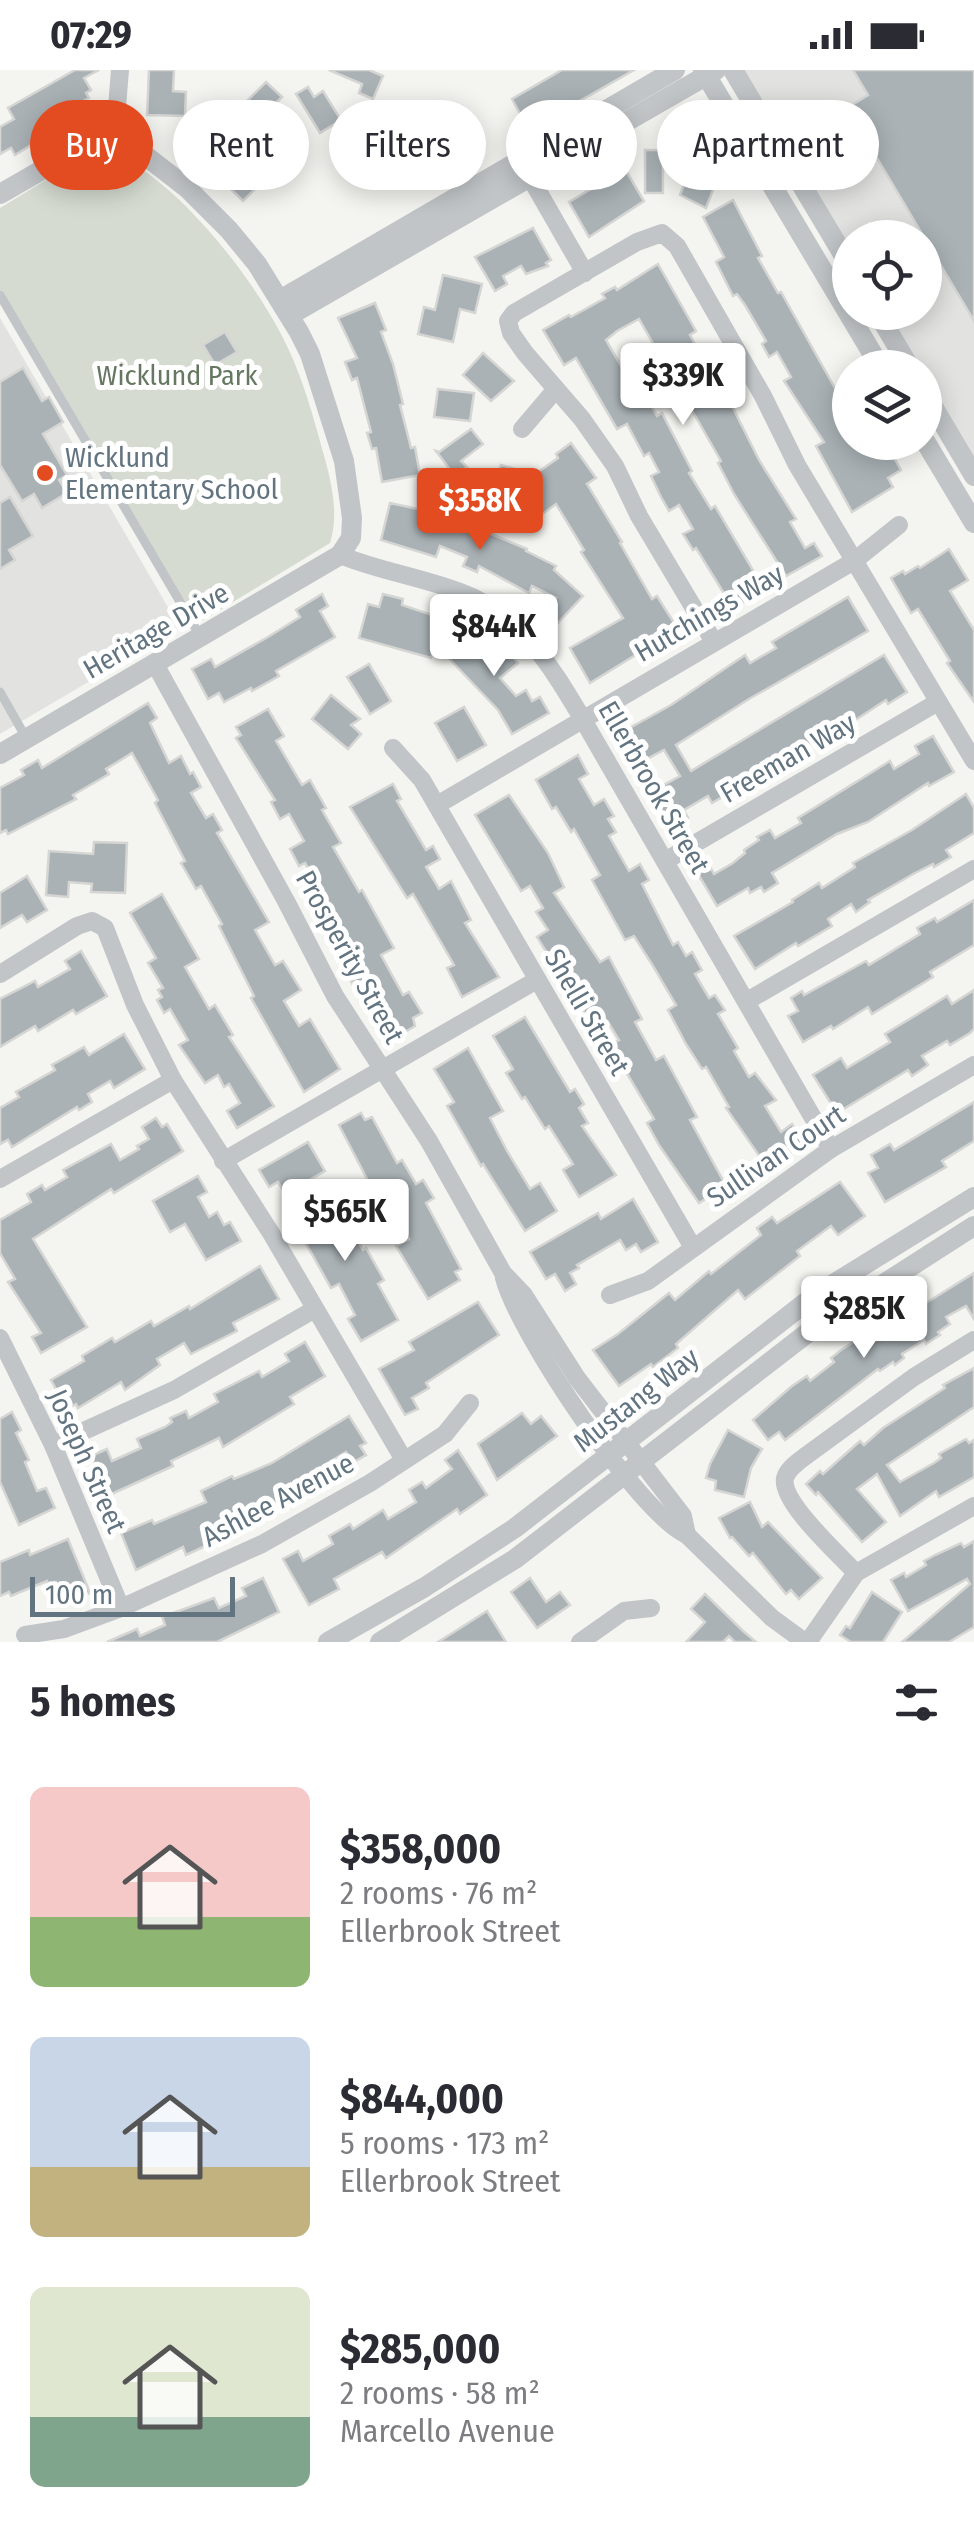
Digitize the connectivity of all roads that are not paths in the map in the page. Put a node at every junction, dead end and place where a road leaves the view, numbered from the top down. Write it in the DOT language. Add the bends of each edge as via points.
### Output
graph roads {
  1 [pos="120,70"];
  2 [pos="675,70"];
  3 [pos="734,70"];
  4 [pos="708,72"];
  5 [pos="118,100"];
  6 [pos="630,100"];
  7 [pos="637,110"];
  8 [pos="153,163"];
  9 [pos="30,177"];
  10 [pos="506,180"];
  11 [pos="537,190"];
  12 [pos="0,194"];
  13 [pos="832,236"];
  14 [pos="585,273"];
  15 [pos="0,295"];
  16 [pos="285,308"];
  17 [pos="870,350"];
  18 [pos="556,389"];
  19 [pos="942,422"];
  20 [pos="522,430"];
  21 [pos="936,460"];
  22 [pos="974,476"];
  23 [pos="974,523"];
  24 [pos="899,525"];
  25 [pos="340,555"];
  26 [pos="854,561"];
  27 [pos="200,636"];
  28 [pos="714,642"];
  29 [pos="155,664"];
  30 [pos="0,692"];
  31 [pos="938,702"];
  32 [pos="582,718"];
  33 [pos="26,739"];
  34 [pos="393,748"];
  35 [pos="0,754"];
  36 [pos="974,762"];
  37 [pos="437,805"];
  38 [pos="665,861"];
  39 [pos="974,868"];
  40 [pos="0,974"];
  41 [pos="537,980"];
  42 [pos="747,1002"];
  43 [pos="974,1066"];
  44 [pos="382,1070"];
  45 [pos="173,1080"];
  46 [pos="831,1149"];
  47 [pos="223,1161"];
  48 [pos="0,1180"];
  49 [pos="974,1197"];
  50 [pos="974,1226"];
  51 [pos="692,1246"];
  52 [pos="503,1273"];
  53 [pos="610,1295"];
  54 [pos="315,1309"];
  55 [pos="0,1338"];
  56 [pos="974,1340"];
  57 [pos="470,1403"];
  58 [pos="628,1441"];
  59 [pos="53,1445"];
  60 [pos="611,1456"];
  61 [pos="404,1460"];
  62 [pos="644,1461"];
  63 [pos="625,1476"];
  64 [pos="974,1506"];
  65 [pos="686,1535"];
  66 [pos="856,1573"];
  67 [pos="121,1608"];
  68 [pos="651,1608"];
  69 [pos="25,1635"];
  70 [pos="328,1642"];
  71 [pos="380,1642"];
  72 [pos="580,1642"];
  73 [pos="806,1642"];
  1 -- 5 [label="street"];
  2 -- 6 [label="street"];
  3 -- 13 [label="street"];
  4 -- 7 [label="street"];
  4 -- 17 [label="street"];
  8 -- 16 [label="street" via="201,202 257,264"];
  9 -- 12 [label="street"];
  10 -- 16 [label="street"];
  11 -- 14 [label="street"];
  14 -- 18 [label="street" via="508,321 518,344"];
  14 -- 26 [label="street" via="649,236 662,233 677,246"];
  15 -- 27 [label="lane"];
  16 -- 25 [label="street" via="310,354 344,461 352,518"];
  18 -- 20 [label="street"];
  18 -- 28 [label="street" via="615,466"];
  19 -- 22 [label="street"];
  21 -- 23 [label="street"];
  24 -- 26 [label="street, Hutchings Way"];
  25 -- 27 [label="street, Heritage Drive"];
  25 -- 32 [label="street, Ellerbrook Street" via="462,592 494,610 526,634"];
  26 -- 28 [label="street, Hutchings Way"];
  26 -- 31 [label="street"];
  27 -- 29 [label="street, Heritage Drive"];
  28 -- 32 [label="street, Hutchings Way"];
  29 -- 33 [label="street, Heritage Drive"];
  29 -- 44 [label="street, Prosperity Street" via="334,996"];
  30 -- 33 [label="lane"];
  31 -- 36 [label="street"];
  31 -- 38 [label="street, Freeman Way"];
  32 -- 37 [label="street, Hutchings Way"];
  32 -- 38 [label="street, Ellerbrook Street"];
  33 -- 35 [label="street, Heritage Drive"];
  34 -- 37 [label="street, Shelli Street"];
  37 -- 41 [label="street, Shelli Street"];
  38 -- 42 [label="street, Ellerbrook Street"];
  39 -- 42 [label="street"];
  40 -- 45 [label="street" via="77,926 92,921 105,928"];
  41 -- 44 [label="street"];
  41 -- 51 [label="street, Shelli Street"];
  42 -- 46 [label="street, Ellerbrook Street"];
  43 -- 46 [label="street, Sullivan Court"];
  44 -- 47 [label="street"];
  44 -- 52 [label="street, Prosperity Street"];
  45 -- 47 [label="street"];
  45 -- 48 [label="street"];
  46 -- 51 [label="street, Sullivan Court"];
  47 -- 54 [label="street"];
  49 -- 58 [label="street, Mustang Way" via="814,1296"];
  50 -- 62 [label="street, Mustang Way" via="810,1331"];
  51 -- 53 [label="street, Sullivan Court" via="648,1280"];
  52 -- 58 [label="street, Prosperity Street"];
  52 -- 60 [label="street, Prosperity Street" via="534,1346"];
  54 -- 59 [label="street" via="174,1390"];
  54 -- 61 [label="street"];
  55 -- 59 [label="street, Joseph Street"];
  56 -- 66 [label="street" via="792,1466 785,1478 789,1498"];
  57 -- 61 [label="street, Ashlee Avenue" via="444,1434"];
  58 -- 60 [label="street, Mustang Way"];
  58 -- 62 [label="street, Prosperity Street"];
  59 -- 67 [label="street, Joseph Street"];
  60 -- 63 [label="street, Prosperity Street"];
  60 -- 70 [label="street, Mustang Way" via="515,1528"];
  61 -- 67 [label="street, Ashlee Avenue" via="262,1544"];
  62 -- 63 [label="street, Mustang Way"];
  62 -- 65 [label="street, Prosperity Street" via="683,1516"];
  63 -- 65 [label="street, Prosperity Street" via="670,1528"];
  63 -- 71 [label="street, Mustang Way" via="514,1559"];
  64 -- 66 [label="street"];
  65 -- 73 [label="street, Prosperity Street"];
  66 -- 73 [label="street"];
  67 -- 69 [label="street, Ashlee Avenue"];
  68 -- 72 [label="street" via="624,1611"];
}
